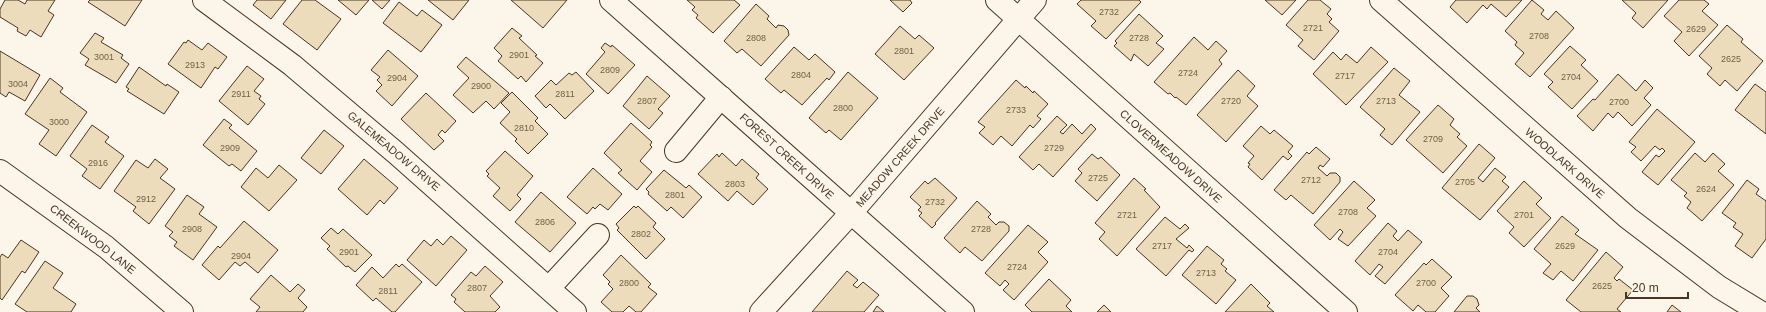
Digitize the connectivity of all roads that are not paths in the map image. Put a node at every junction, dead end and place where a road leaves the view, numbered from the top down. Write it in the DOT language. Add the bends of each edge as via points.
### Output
graph roads {
  1 [pos="204,0"];
  2 [pos="611,0"];
  3 [pos="997,0"];
  4 [pos="1035,0"];
  5 [pos="1380,0"];
  6 [pos="1018,19"];
  7 [pos="721,97"];
  8 [pos="676,151"];
  9 [pos="0,171"];
  10 [pos="851,213"];
  11 [pos="598,235"];
  12 [pos="549,288"];
  13 [pos="182,312"];
  14 [pos="575,312"];
  15 [pos="761,312"];
  16 [pos="963,312"];
  17 [pos="1346,312"];
  18 [pos="1760,312"];
  1 -- 12 [label="street, GALEMEADOW DRIVE" via="292,65"];
  2 -- 7 [label="street, FOREST CREEK DRIVE"];
  3 -- 6 [label="street, CLOVERMEADOW DRIVE"];
  4 -- 6 [label="street, MEADOW CREEK DRIVE"];
  5 -- 18 [label="street, WOODLARK DRIVE" via="1628,218 1719,287"];
  6 -- 10 [label="street, MEADOW CREEK DRIVE"];
  6 -- 17 [label="street, CLOVERMEADOW DRIVE"];
  7 -- 8 [label="street"];
  7 -- 10 [label="street, FOREST CREEK DRIVE"];
  9 -- 13 [label="street, CREEKWOOD LANE" via="106,247"];
  10 -- 15 [label="street, MEADOW CREEK DRIVE"];
  10 -- 16 [label="street, FOREST CREEK DRIVE"];
  11 -- 12 [label="street"];
  12 -- 14 [label="street, GALEMEADOW DRIVE"];
}
